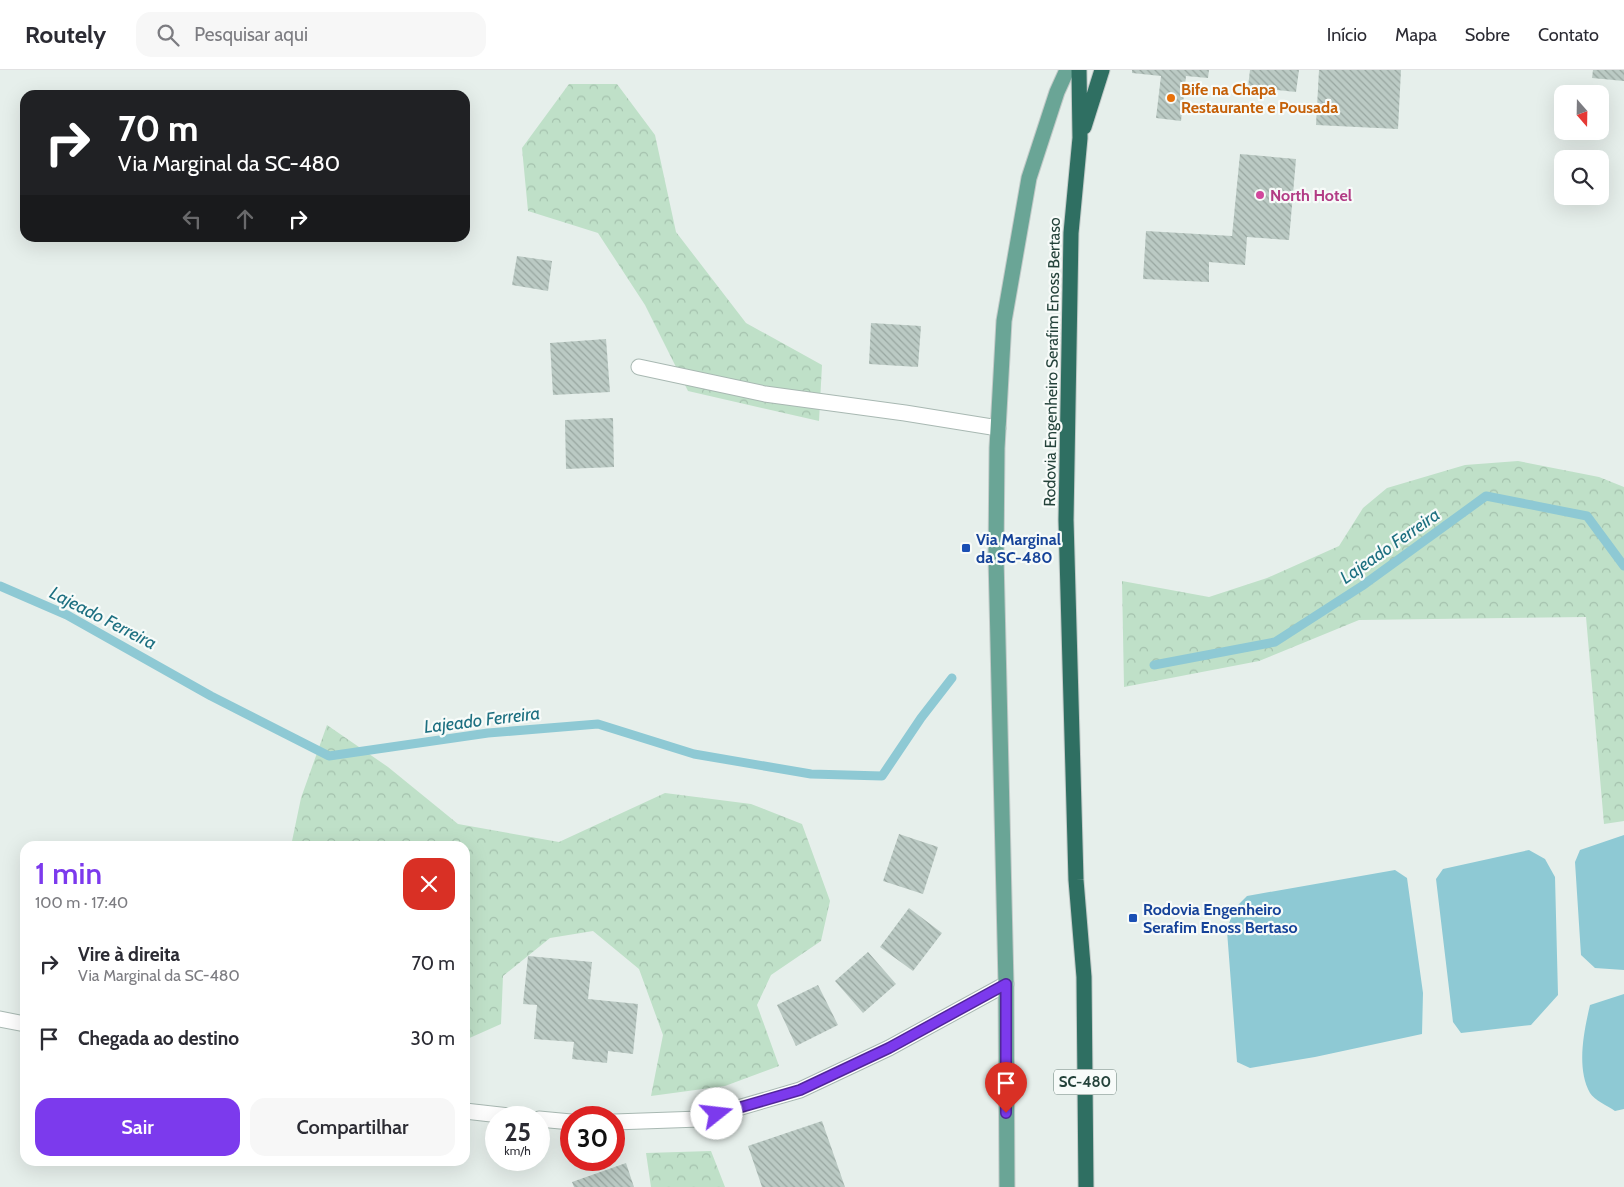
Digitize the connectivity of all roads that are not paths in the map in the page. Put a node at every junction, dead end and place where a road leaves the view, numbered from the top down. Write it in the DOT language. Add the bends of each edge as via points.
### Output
graph roads {
  1 [pos="1067,70"];
  2 [pos="1079,70"];
  3 [pos="1102,70"];
  4 [pos="1080,138"];
  5 [pos="639,367"];
  6 [pos="998,428"];
  7 [pos="1006,984"];
  8 [pos="0,1018"];
  9 [pos="20,1023"];
  10 [pos="470,1112"];
  11 [pos="485,1113"];
  12 [pos="625,1122"];
  13 [pos="1007,1187"];
  14 [pos="1086,1187"];
  1 -- 6 [label="main road" via="1030,178 1004,321"];
  2 -- 4 [label="highway, Rodovia Engenheiro Serafim Enoss Bertaso / SC-480"];
  3 -- 4 [label="highway, Rodovia Engenheiro Serafim Enoss Bertaso / SC-480"];
  4 -- 14 [label="highway, Rodovia Engenheiro Serafim Enoss Bertaso / SC-480" via="1071,233 1066,520 1076,880 1084,977"];
  5 -- 6 [label="street" via="766,394"];
  6 -- 7 [label="main road" via="997,567"];
  7 -- 12 [label="street" via="889,1048 800,1090 700,1119"];
  7 -- 13 [label="main road"];
  8 -- 9 [label="street"];
  10 -- 11 [label="street"];
}
